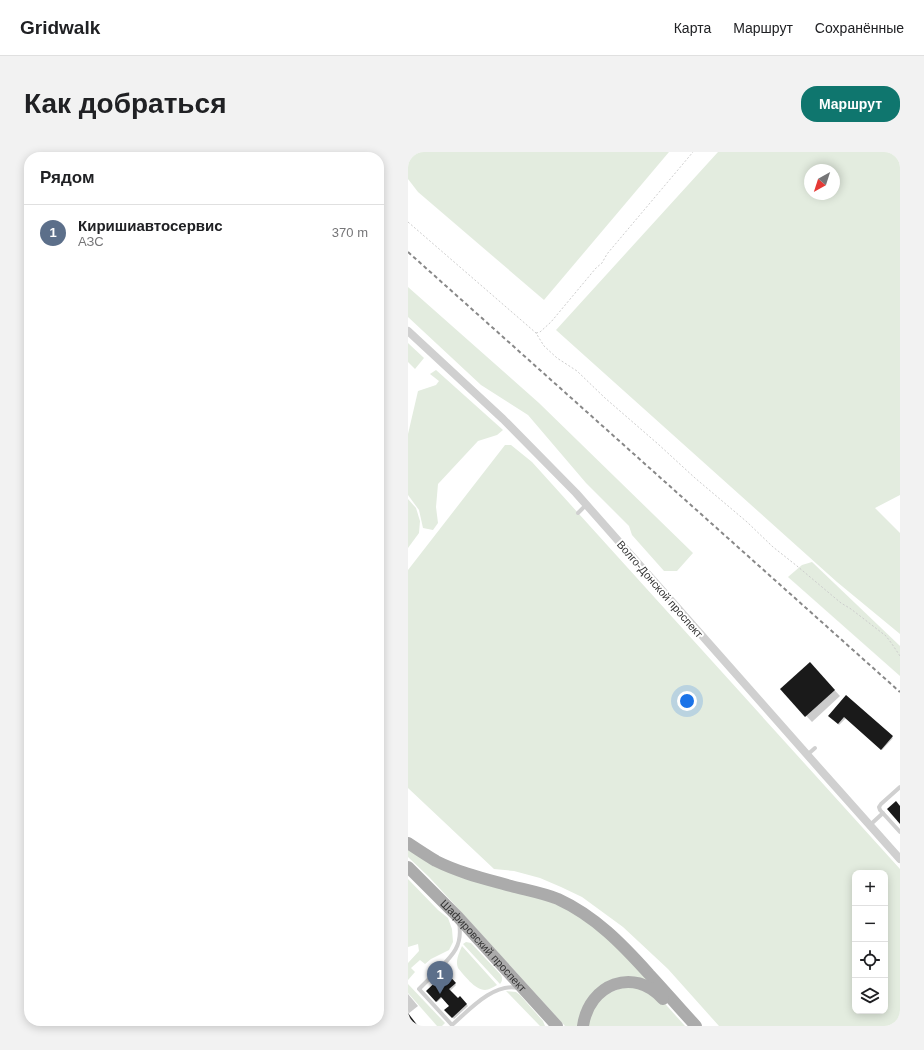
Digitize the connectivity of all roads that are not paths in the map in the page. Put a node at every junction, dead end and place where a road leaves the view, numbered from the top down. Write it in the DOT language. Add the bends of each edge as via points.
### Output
graph roads {
  1 [pos="408,331"];
  2 [pos="586,505"];
  3 [pos="578,513"];
  4 [pos="815,748"];
  5 [pos="807,755"];
  6 [pos="900,787"];
  7 [pos="883,813"];
  8 [pos="870,825"];
  9 [pos="900,832"];
  10 [pos="408,842"];
  11 [pos="900,859"];
  12 [pos="408,867"];
  13 [pos="458,917"];
  14 [pos="525,990"];
  15 [pos="686,1014"];
  16 [pos="556,1026"];
  17 [pos="583,1026"];
  18 [pos="696,1026"];
  1 -- 2 [label="street, Волго-Донской проспект" via="519,434"];
  2 -- 3 [label="lane"];
  2 -- 5 [label="street, Волго-Донской проспект"];
  4 -- 5 [label="lane"];
  5 -- 8 [label="street, Волго-Донской проспект"];
  6 -- 7 [label="lane" via="879,807"];
  7 -- 8 [label="lane"];
  7 -- 9 [label="lane"];
  8 -- 11 [label="street, Волго-Донской проспект"];
  10 -- 15 [label="main road" via="453,869 556,898 588,916 627,950"];
  12 -- 13 [label="main road, Шафировский проспект"];
  13 -- 14 [label="main road, Шафировский проспект"];
  13 -- 14 [label="lane" via="459,942 453,955 419,989 452,1025 489,993 513,987"];
  14 -- 16 [label="main road, Шафировский проспект"];
  15 -- 17 [label="main road" via="671,1007 648,987 624,982 609,987 593,1000"];
  15 -- 18 [label="main road"];
}
